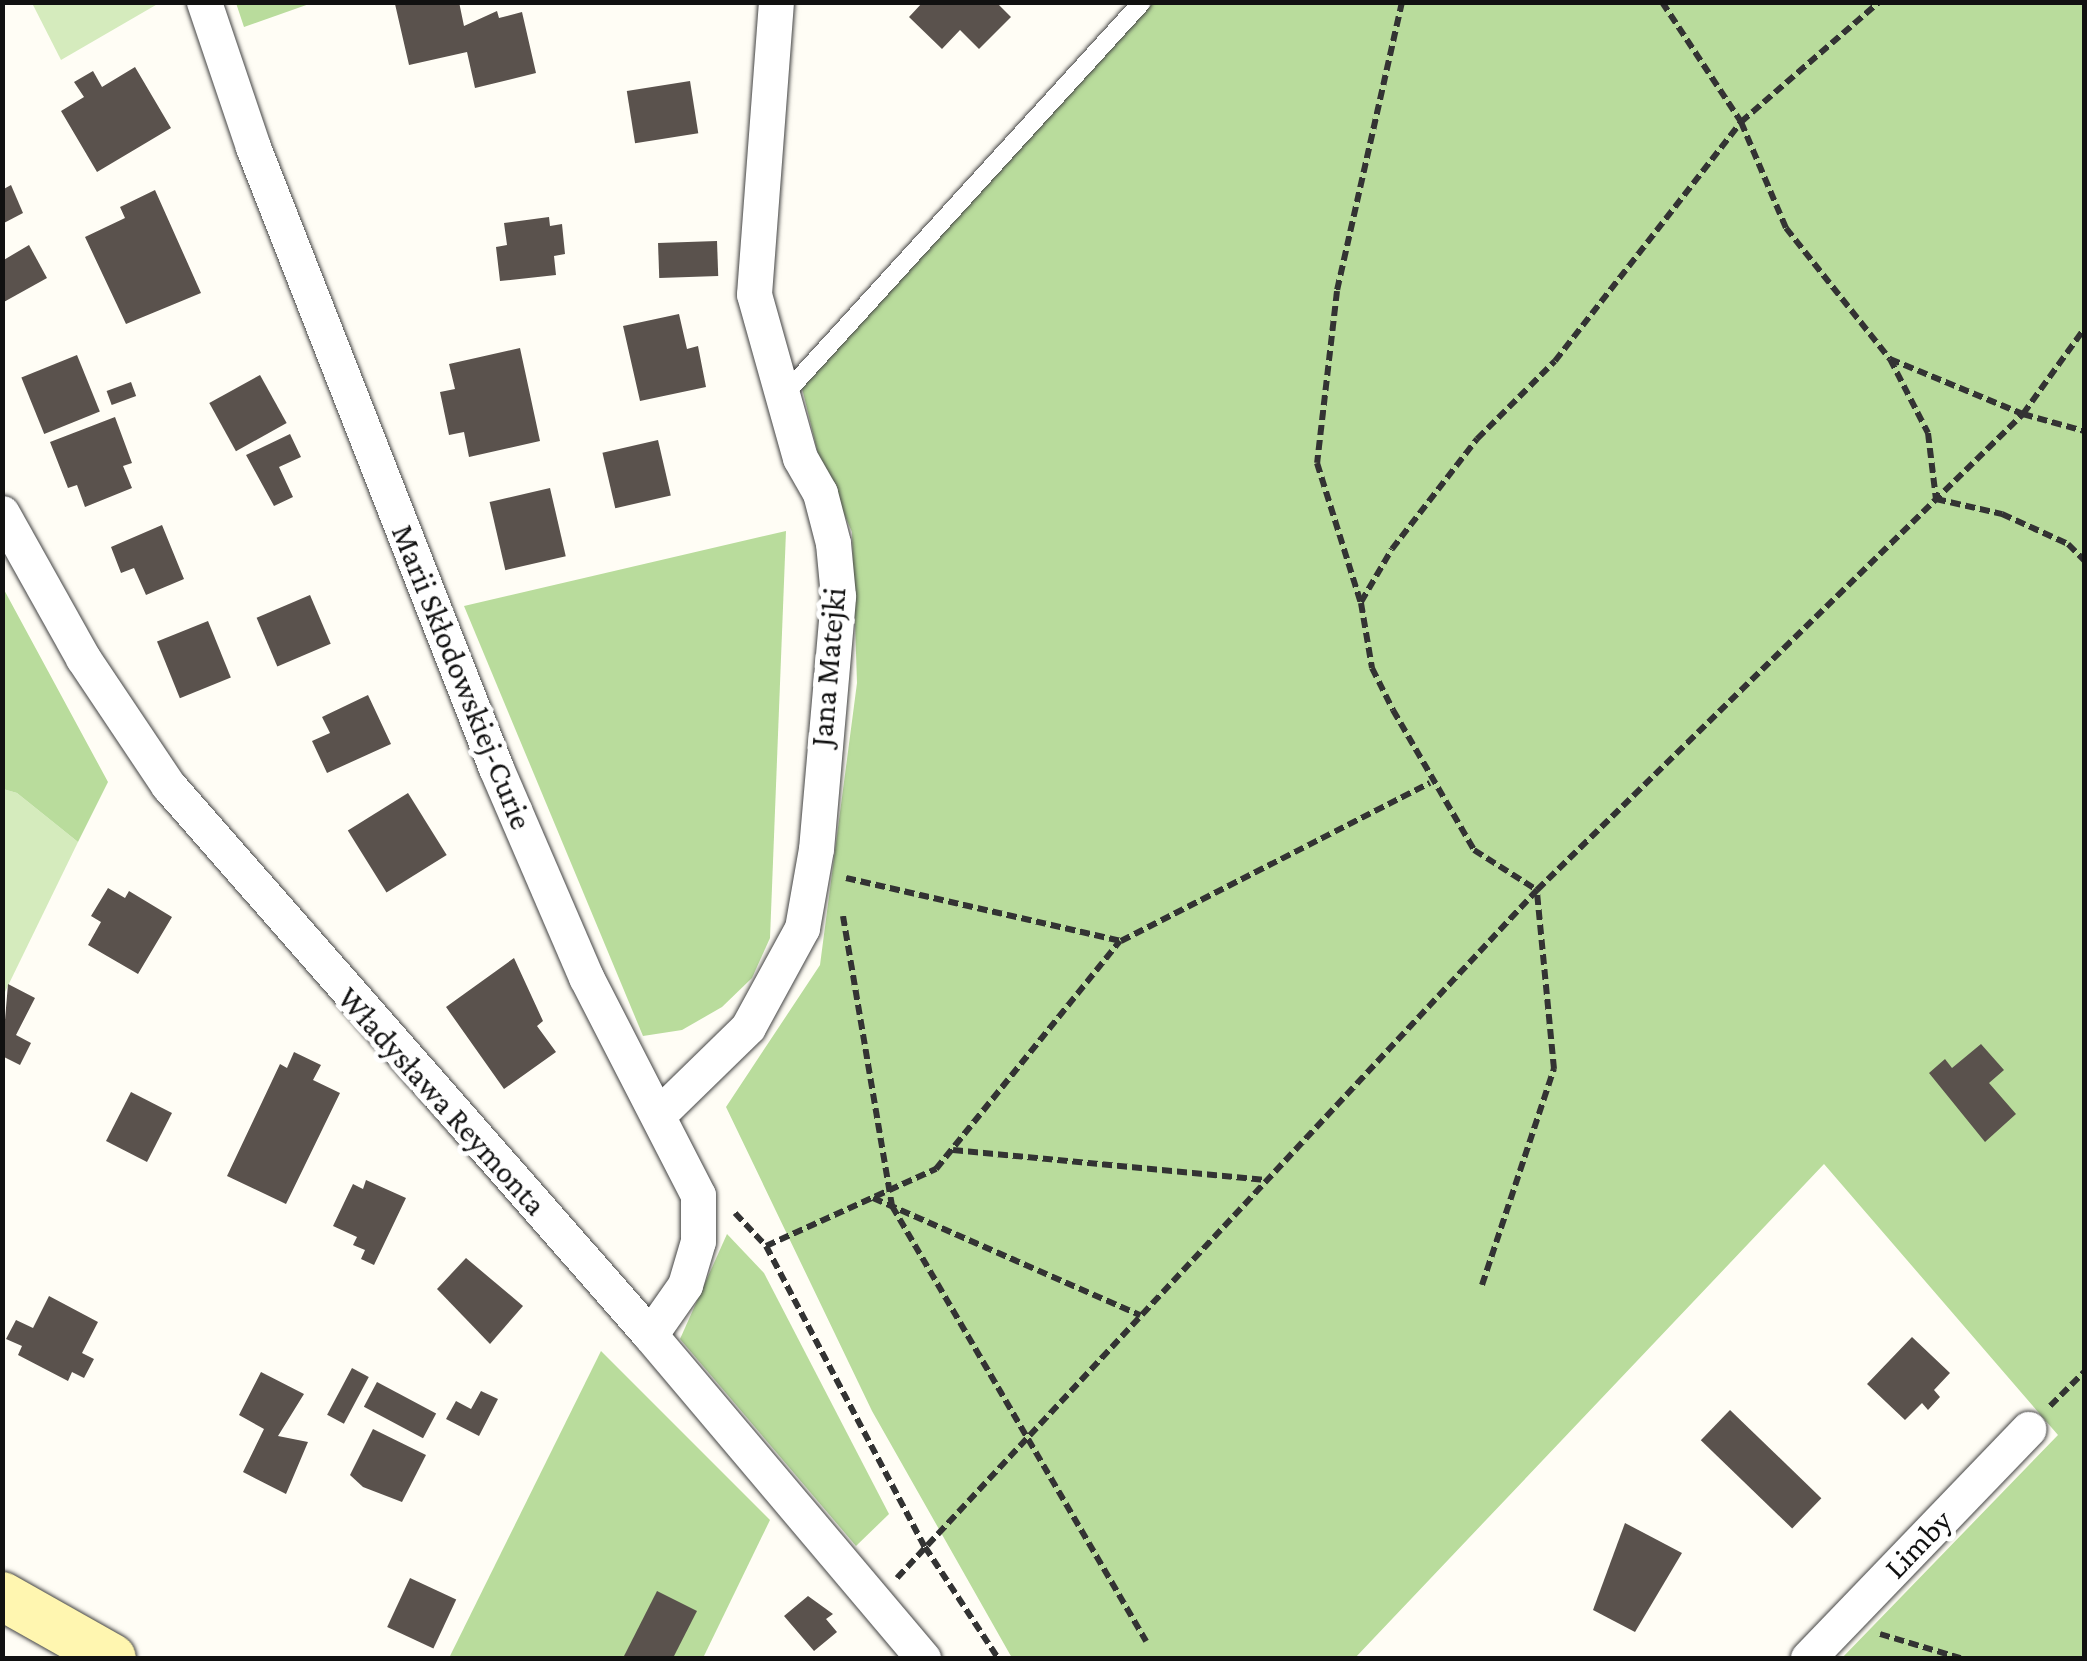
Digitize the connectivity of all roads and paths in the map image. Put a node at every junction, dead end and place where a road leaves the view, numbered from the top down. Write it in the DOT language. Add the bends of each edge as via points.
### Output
graph roads {
  1 [pos="204,2"];
  2 [pos="776,2"];
  3 [pos="1142,2"];
  4 [pos="1402,2"];
  5 [pos="1662,2"];
  6 [pos="1879,2"];
  7 [pos="1740,122"];
  8 [pos="2084,330"];
  9 [pos="1890,359"];
  10 [pos="782,397"];
  11 [pos="2022,414"];
  12 [pos="2084,431"];
  13 [pos="1936,499"];
  14 [pos="2,514"];
  15 [pos="2084,560"];
  16 [pos="1361,604"];
  17 [pos="1430,784"];
  18 [pos="1537,890"];
  19 [pos="1121,940"];
  20 [pos="659,1114"];
  21 [pos="951,1150"];
  22 [pos="1266,1180"];
  23 [pos="889,1190"];
  24 [pos="698,1195"];
  25 [pos="872,1198"];
  26 [pos="892,1206"];
  27 [pos="766,1246"];
  28 [pos="1482,1285"];
  29 [pos="1140,1316"];
  30 [pos="650,1335"];
  31 [pos="2084,1372"];
  32 [pos="2028,1429"];
  33 [pos="1024,1440"];
  34 [pos="925,1547"];
  35 [pos="2,1596"];
  36 [pos="875,1602"];
  37 [pos="1843,1622"];
  38 [pos="1146,1641"];
  39 [pos="112,1658"];
  40 [pos="923,1658"];
  41 [pos="998,1658"];
  42 [pos="1808,1658"];
  43 [pos="1960,1658"];
  1 -- 20 [label="street, Marii Skłodowskiej-Curie" via="252,148 496,768 586,977"];
  2 -- 10 [label="street, Jana Matejki" via="754,294"];
  3 -- 10 [label="lane"];
  4 -- 16 [label="path" via="1337,291 1317,464"];
  5 -- 7 [label="path"];
  6 -- 7 [label="path"];
  7 -- 9 [label="path" via="1786,228"];
  7 -- 16 [label="path" via="1555,360 1477,439 1392,548"];
  8 -- 11 [label="path"];
  9 -- 11 [label="path"];
  9 -- 13 [label="path" via="1928,433"];
  10 -- 20 [label="street, Jana Matejki" via="800,458 820,493 838,596 816,849 802,928 748,1027"];
  11 -- 12 [label="path"];
  11 -- 13 [label="path"];
  13 -- 15 [label="path" via="2002,514 2068,544"];
  13 -- 18 [label="path"];
  14 -- 30 [label="street, Władysława Reymonta" via="91,672 168,785"];
  16 -- 17 [label="path" via="1372,668"];
  17 -- 18 [label="path" via="1474,850"];
  17 -- 19 [label="path"];
  18 -- 22 [label="path"];
  18 -- 28 [label="path" via="1554,1069"];
  19 -- 21 [label="path"];
  19 -- 23 [label="path" via="837,876"];
  20 -- 24 [label="street, Marii Skłodowskiej-Curie"];
  21 -- 22 [label="path"];
  21 -- 23 [label="path" via="936,1168"];
  22 -- 29 [label="path"];
  23 -- 25 [label="path"];
  23 -- 26 [label="path"];
  24 -- 27 [label="path" via="732,1210"];
  24 -- 30 [label="street, Marii Skłodowskiej-Curie" via="698,1242 685,1284"];
  25 -- 26 [label="path"];
  25 -- 27 [label="path"];
  26 -- 29 [label="path"];
  26 -- 33 [label="path"];
  27 -- 34 [label="path"];
  29 -- 33 [label="path"];
  30 -- 36 [label="street, Władysława Reymonta"];
  31 -- 32 [label="path"];
  32 -- 37 [label="street, Limby"];
  33 -- 34 [label="path"];
  33 -- 38 [label="path"];
  34 -- 36 [label="path"];
  34 -- 41 [label="path"];
  35 -- 39 [label="main road"];
  36 -- 40 [label="street, Władysława Reymonta"];
  37 -- 42 [label="street, Limby"];
  37 -- 43 [label="path"];
}
